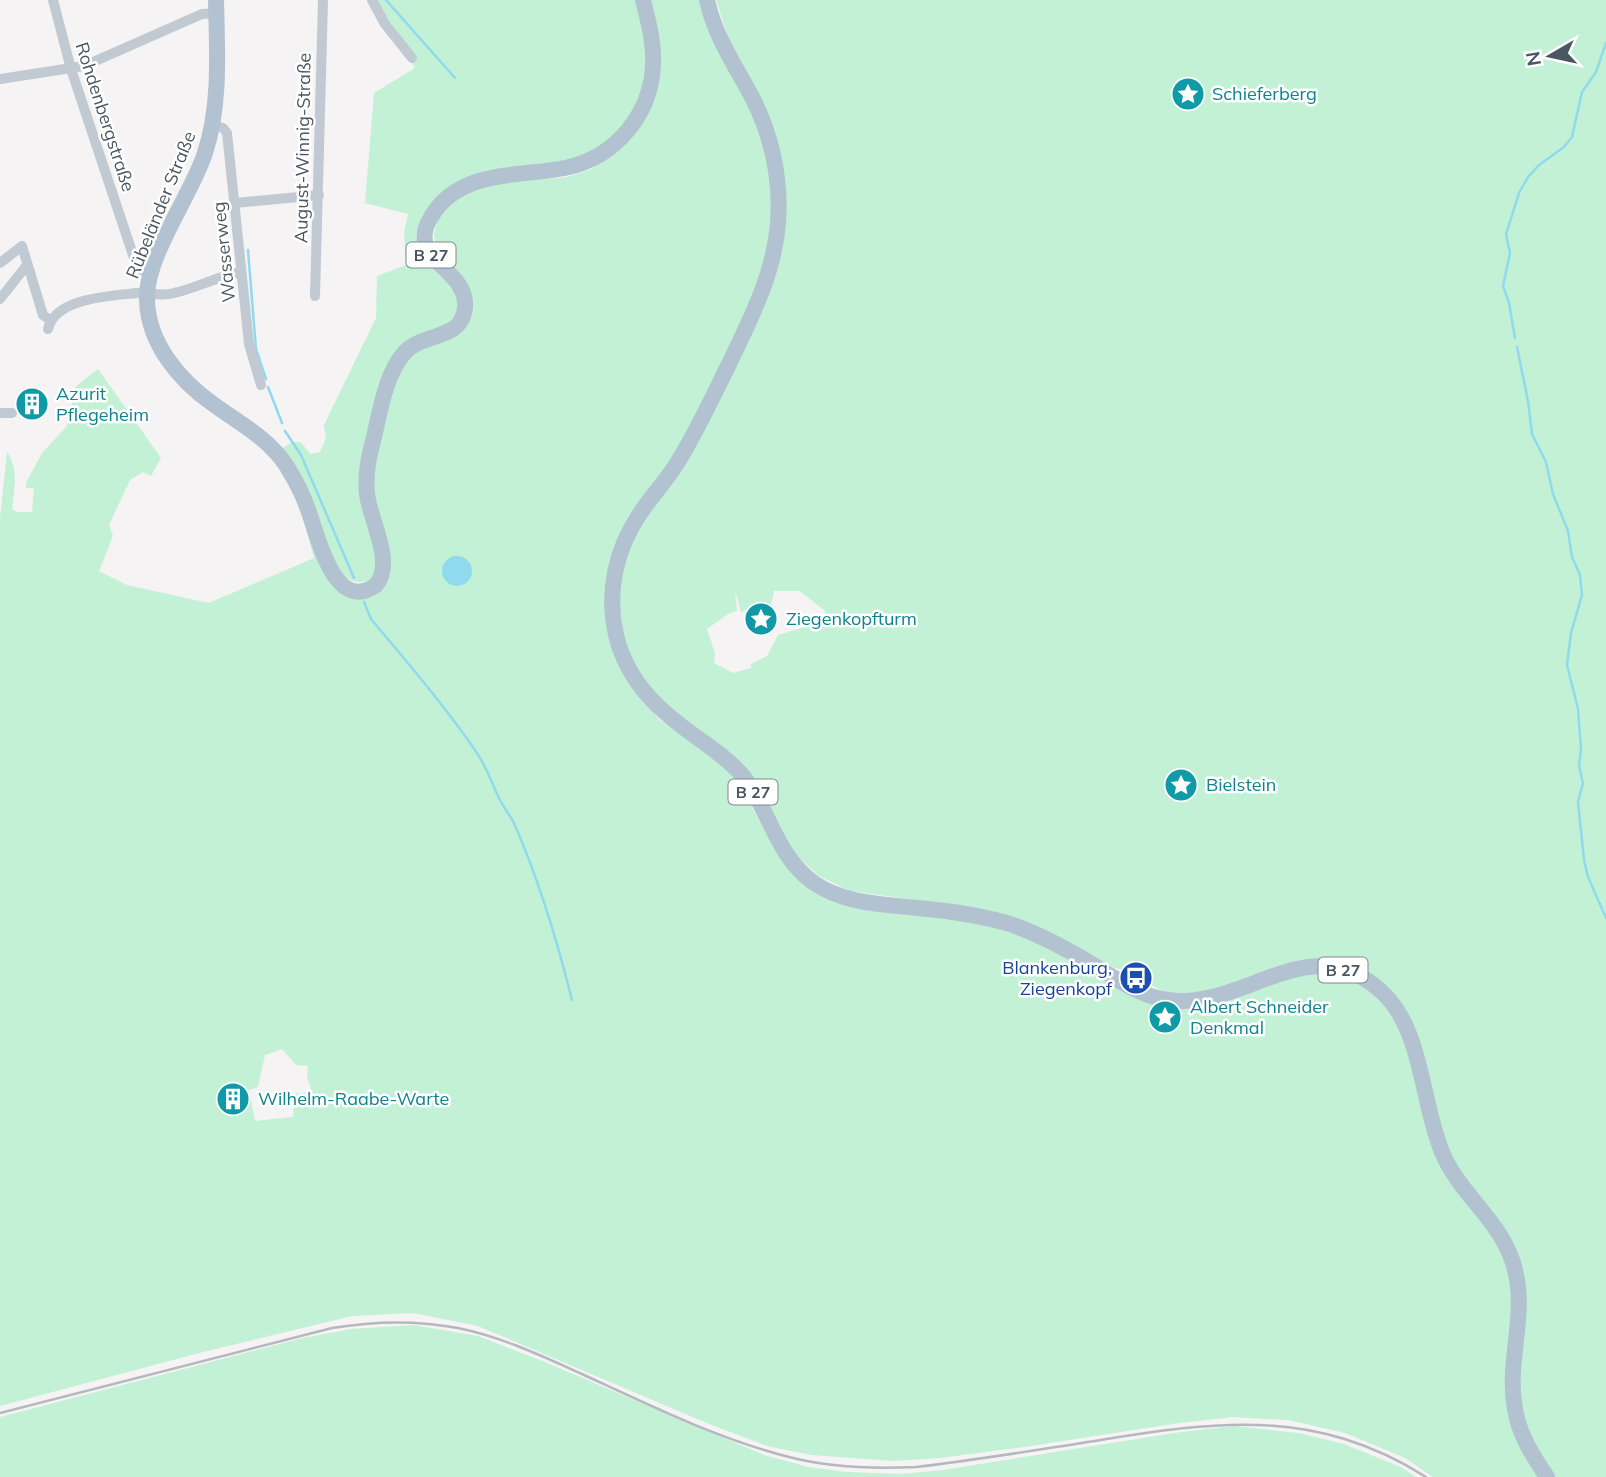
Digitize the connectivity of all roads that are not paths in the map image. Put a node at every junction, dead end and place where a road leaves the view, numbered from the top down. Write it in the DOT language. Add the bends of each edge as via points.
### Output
graph roads {
  1 [pos="54,0"];
  2 [pos="323,0"];
  3 [pos="372,0"];
  4 [pos="643,0"];
  5 [pos="708,0"];
  6 [pos="216,6"];
  7 [pos="412,58"];
  8 [pos="71,69"];
  9 [pos="0,79"];
  10 [pos="212,125"];
  11 [pos="319,195"];
  12 [pos="235,203"];
  13 [pos="0,263"];
  14 [pos="27,265"];
  15 [pos="241,272"];
  16 [pos="151,274"];
  17 [pos="147,294"];
  18 [pos="315,296"];
  19 [pos="0,299"];
  20 [pos="261,385"];
  21 [pos="0,413"];
  22 [pos="12,413"];
  23 [pos="1547,1477"];
  1 -- 8 [label="street, Rohdenbergstraße"];
  2 -- 11 [label="street, August-Winnig-Straße"];
  3 -- 7 [label="street"];
  4 -- 17 [label="main road, Rübeländer Straße / B 27" via="652,40 652,80 642,110 622,138 603,153 575,165 479,180 448,199 427,223 426,246 461,286 465,306 454,329 414,344 405,353 388,385 367,469 368,503 384,559 376,585 352,589 333,575 284,462 173,367 152,328"];
  5 -- 23 [label="main road, B 27" via="717,33 756,105 771,146 778,194 776,244 761,296 720,383 680,458 632,526 620,554 612,592 614,622 629,670 656,706 736,769 791,861 838,896 1013,925 1060,945 1131,988 1162,999 1210,998 1313,966 1348,972 1380,990 1397,1009 1409,1034 1443,1156 1501,1234 1514,1264 1519,1295 1514,1407 1526,1443"];
  6 -- 8 [label="street" via="96,62"];
  6 -- 10 [label="main road, Rübeländer Straße / B 27"];
  8 -- 9 [label="street"];
  8 -- 16 [label="street, Rohdenbergstraße" via="136,264"];
  10 -- 12 [label="street, Wasserweg" via="226,133"];
  10 -- 16 [label="main road, Rübeländer Straße / B 27" via="201,165"];
  11 -- 12 [label="street"];
  11 -- 18 [label="street, August-Winnig-Straße"];
  12 -- 15 [label="street, Wasserweg"];
  13 -- 14 [label="street" via="22,246"];
  14 -- 17 [label="street" via="49,325 61,311 82,301"];
  14 -- 19 [label="street"];
  15 -- 17 [label="street" via="171,294"];
  15 -- 20 [label="street, Wasserweg" via="249,344"];
  16 -- 17 [label="main road, Rübeländer Straße / B 27"];
  21 -- 22 [label="street"];
}
